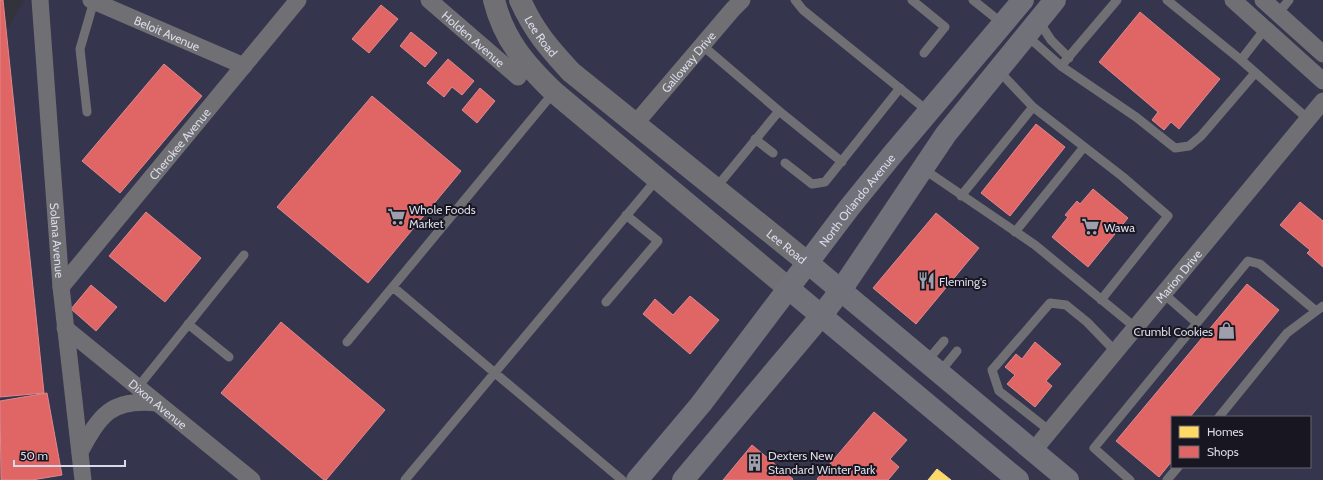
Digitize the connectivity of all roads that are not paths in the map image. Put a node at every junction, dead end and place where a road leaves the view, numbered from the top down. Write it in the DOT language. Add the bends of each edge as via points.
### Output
graph roads {
  1 [pos="40,0"];
  2 [pos="298,0"];
  3 [pos="429,0"];
  4 [pos="494,0"];
  5 [pos="520,0"];
  6 [pos="742,0"];
  7 [pos="795,0"];
  8 [pos="912,0"];
  9 [pos="973,0"];
  10 [pos="1023,0"];
  11 [pos="1055,0"];
  12 [pos="1117,0"];
  13 [pos="1167,0"];
  14 [pos="1234,0"];
  15 [pos="1263,0"];
  16 [pos="92,1"];
  17 [pos="1284,6"];
  18 [pos="1003,24"];
  19 [pos="1031,27"];
  20 [pos="1265,29"];
  21 [pos="703,46"];
  22 [pos="924,53"];
  23 [pos="1323,54"];
  24 [pos="1069,58"];
  25 [pos="1241,60"];
  26 [pos="244,66"];
  27 [pos="1061,66"];
  28 [pos="997,69"];
  29 [pos="571,72"];
  30 [pos="1255,72"];
  31 [pos="518,77"];
  32 [pos="1323,81"];
  33 [pos="900,88"];
  34 [pos="554,92"];
  35 [pos="1323,102"];
  36 [pos="1033,107"];
  37 [pos="779,111"];
  38 [pos="87,112"];
  39 [pos="929,112"];
  40 [pos="1308,119"];
  41 [pos="634,124"];
  42 [pos="755,139"];
  43 [pos="1084,147"];
  44 [pos="773,153"];
  45 [pos="842,162"];
  46 [pos="785,163"];
  47 [pos="922,168"];
  48 [pos="657,179"];
  49 [pos="715,189"];
  50 [pos="961,196"];
  51 [pos="626,215"];
  52 [pos="1015,232"];
  53 [pos="244,255"];
  54 [pos="808,263"];
  55 [pos="61,287"];
  56 [pos="393,287"];
  57 [pos="788,288"];
  58 [pos="841,290"];
  59 [pos="1164,294"];
  60 [pos="1101,300"];
  61 [pos="606,302"];
  62 [pos="1320,309"];
  63 [pos="821,316"];
  64 [pos="1197,323"];
  65 [pos="188,324"];
  66 [pos="65,328"];
  67 [pos="1136,328"];
  68 [pos="944,341"];
  69 [pos="347,342"];
  70 [pos="957,351"];
  71 [pos="1116,352"];
  72 [pos="229,357"];
  73 [pos="934,367"];
  74 [pos="495,372"];
  75 [pos="138,387"];
  76 [pos="157,403"];
  77 [pos="1220,416"];
  78 [pos="1050,431"];
  79 [pos="1034,450"];
  80 [pos="80,452"];
  81 [pos="1177,468"];
  82 [pos="83,480"];
  83 [pos="252,480"];
  84 [pos="405,480"];
  85 [pos="622,480"];
  86 [pos="637,480"];
  87 [pos="682,480"];
  88 [pos="1018,480"];
  89 [pos="1068,480"];
  90 [pos="1130,480"];
  91 [pos="1168,480"];
  1 -- 55 [label="street, Solana Avenue"];
  2 -- 26 [label="street, Cherokee Avenue"];
  3 -- 31 [label="street, Holden Avenue"];
  4 -- 34 [label="street" via="498,18 512,46 527,66"];
  5 -- 29 [label="street, Lee Road" via="531,24 545,44"];
  6 -- 21 [label="street, Galloway Drive"];
  7 -- 33 [label="lane" via="803,10"];
  8 -- 22 [label="lane" via="945,27"];
  9 -- 18 [label="lane"];
  10 -- 18 [label="main road, North Orlando Avenue"];
  11 -- 19 [label="main road"];
  12 -- 24 [label="lane"];
  13 -- 25 [label="lane"];
  14 -- 20 [label="street"];
  15 -- 17 [label="street"];
  16 -- 26 [label="street, Beloit Avenue"];
  16 -- 38 [label="lane" via="80,49"];
  17 -- 20 [label="street"];
  17 -- 23 [label="street"];
  18 -- 39 [label="main road, North Orlando Avenue"];
  19 -- 24 [label="lane" via="1051,40"];
  19 -- 27 [label="lane"];
  19 -- 28 [label="main road"];
  20 -- 25 [label="lane"];
  20 -- 32 [label="street"];
  21 -- 37 [label="lane"];
  21 -- 41 [label="street, Galloway Drive"];
  24 -- 27 [label="lane"];
  25 -- 30 [label="lane"];
  26 -- 55 [label="street, Cherokee Avenue"];
  27 -- 30 [label="lane" via="1136,117 1175,148 1189,146 1204,133"];
  28 -- 36 [label="lane"];
  28 -- 47 [label="main road"];
  29 -- 34 [label="street"];
  29 -- 41 [label="street, Lee Road"];
  30 -- 40 [label="lane"];
  33 -- 39 [label="lane"];
  33 -- 45 [label="lane"];
  34 -- 48 [label="street"];
  34 -- 56 [label="lane"];
  35 -- 40 [label="street, Marion Drive"];
  36 -- 43 [label="lane"];
  36 -- 50 [label="lane"];
  37 -- 42 [label="lane"];
  37 -- 45 [label="lane"];
  39 -- 54 [label="main road, North Orlando Avenue" via="882,166"];
  40 -- 59 [label="street, Marion Drive"];
  41 -- 49 [label="street, Lee Road"];
  42 -- 44 [label="lane"];
  42 -- 49 [label="lane"];
  43 -- 52 [label="lane"];
  43 -- 60 [label="lane" via="1168,216"];
  45 -- 46 [label="lane" via="825,182 812,184"];
  47 -- 50 [label="lane"];
  47 -- 58 [label="main road"];
  48 -- 51 [label="lane"];
  48 -- 57 [label="street"];
  49 -- 54 [label="street, Lee Road"];
  50 -- 52 [label="lane"];
  51 -- 61 [label="lane" via="658,241"];
  51 -- 74 [label="lane"];
  52 -- 60 [label="lane" via="1035,245"];
  53 -- 65 [label="lane"];
  54 -- 57 [label="main road, North Orlando Avenue"];
  54 -- 58 [label="main road, Lee Road"];
  55 -- 66 [label="street, Solana Avenue"];
  56 -- 69 [label="lane"];
  56 -- 74 [label="lane"];
  57 -- 63 [label="main road"];
  57 -- 86 [label="main road, North Orlando Avenue" via="700,404"];
  58 -- 63 [label="main road"];
  58 -- 73 [label="main road, Lee Road"];
  59 -- 64 [label="lane"];
  59 -- 67 [label="street, Marion Drive"];
  60 -- 67 [label="lane"];
  62 -- 64 [label="lane" via="1260,264 1248,261"];
  62 -- 77 [label="lane" via="1288,333"];
  63 -- 87 [label="main road"];
  63 -- 88 [label="main road"];
  64 -- 90 [label="lane" via="1094,448"];
  65 -- 72 [label="lane"];
  65 -- 75 [label="lane"];
  66 -- 75 [label="street, Dixon Avenue"];
  66 -- 80 [label="street, Solana Avenue"];
  67 -- 71 [label="street, Marion Drive"];
  68 -- 73 [label="lane"];
  70 -- 73 [label="lane"];
  71 -- 78 [label="street, Marion Drive"];
  71 -- 78 [label="lane" via="1066,305 1050,303 992,370 999,391"];
  73 -- 79 [label="main road, Lee Road"];
  74 -- 84 [label="lane"];
  74 -- 85 [label="lane"];
  75 -- 76 [label="street, Dixon Avenue"];
  76 -- 80 [label="street" via="138,401 107,412 92,429"];
  76 -- 83 [label="street, Dixon Avenue"];
  78 -- 79 [label="street, Marion Drive"];
  79 -- 89 [label="main road, Lee Road"];
  80 -- 82 [label="street, Solana Avenue"];
  81 -- 91 [label="lane"];
}
